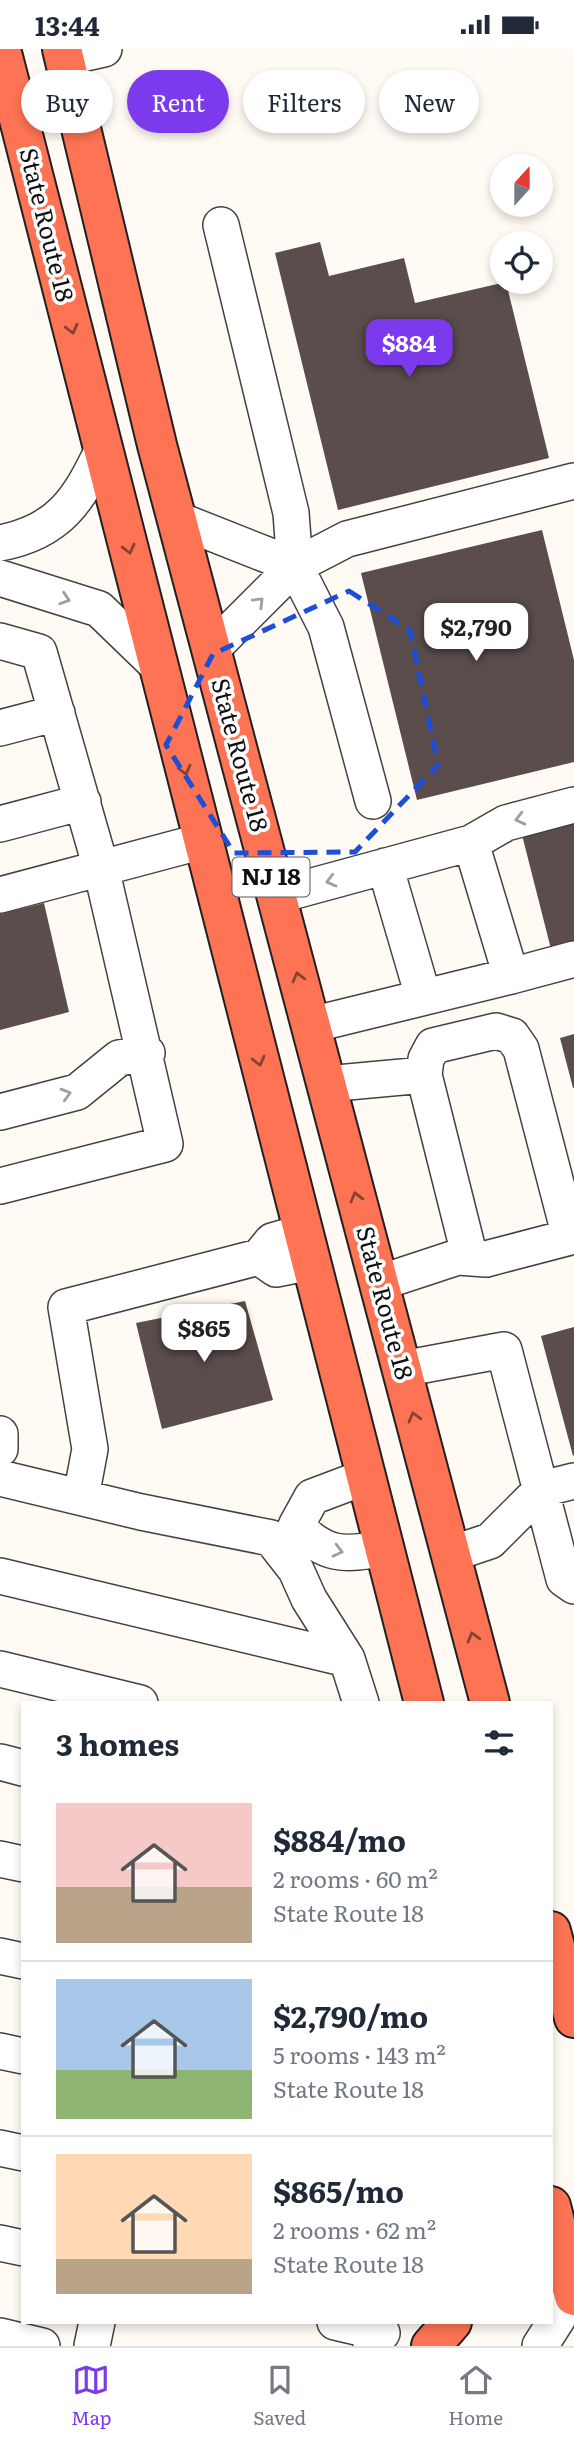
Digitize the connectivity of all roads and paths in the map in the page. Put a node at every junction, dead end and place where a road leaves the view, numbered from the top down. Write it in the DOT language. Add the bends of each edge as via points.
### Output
graph roads {
  1 [pos="1,49"];
  2 [pos="104,49"];
  3 [pos="63,54"];
  4 [pos="221,225"];
  5 [pos="103,449"];
  6 [pos="574,481"];
  7 [pos="176,520"];
  8 [pos="0,543"];
  9 [pos="295,566"];
  10 [pos="0,578"];
  11 [pos="0,641"];
  12 [pos="211,650"];
  13 [pos="159,667"];
  14 [pos="57,713"];
  15 [pos="0,728"];
  16 [pos="373,801"];
  17 [pos="83,803"];
  18 [pos="574,805"];
  19 [pos="0,824"];
  20 [pos="203,841"];
  21 [pos="471,843"];
  22 [pos="385,866"];
  23 [pos="101,868"];
  24 [pos="0,895"];
  25 [pos="276,896"];
  26 [pos="574,959"];
  27 [pos="511,976"];
  28 [pos="423,996"];
  29 [pos="311,1025"];
  30 [pos="147,1053"];
  31 [pos="424,1075"];
  32 [pos="326,1084"];
  33 [pos="0,1112"];
  34 [pos="0,1186"];
  35 [pos="572,1236"];
  36 [pos="307,1247"];
  37 [pos="470,1258"];
  38 [pos="379,1283"];
  39 [pos="402,1369"];
  40 [pos="0,1434"];
  41 [pos="0,1449"];
  42 [pos="365,1476"];
  43 [pos="0,1478"];
  44 [pos="558,1485"];
  45 [pos="81,1497"];
  46 [pos="284,1532"];
  47 [pos="383,1548"];
  48 [pos="451,1554"];
  49 [pos="0,1576"];
  50 [pos="574,1586"];
  51 [pos="347,1659"];
  52 [pos="0,1668"];
  53 [pos="132,1701"];
  54 [pos="360,1701"];
  55 [pos="423,1701"];
  56 [pos="490,1701"];
  57 [pos="0,1762"];
  58 [pos="21,1767"];
  59 [pos="0,1859"];
  60 [pos="21,1864"];
  61 [pos="561,1950"];
  62 [pos="0,1956"];
  63 [pos="21,1961"];
  64 [pos="574,2018"];
  65 [pos="0,2050"];
  66 [pos="21,2055"];
  67 [pos="0,2148"];
  68 [pos="21,2153"];
  69 [pos="553,2214"];
  70 [pos="0,2243"];
  71 [pos="21,2248"];
  72 [pos="574,2295"];
  73 [pos="97,2324"];
  74 [pos="342,2324"];
  75 [pos="450,2324"];
  76 [pos="380,2334"];
  77 [pos="0,2336"];
  78 [pos="42,2346"];
  79 [pos="92,2346"];
  80 [pos="430,2346"];
  81 [pos="540,2346"];
  1 -- 5 [label="highway, State Route 18 / NJ 18, one-way"];
  2 -- 3 [label="lane"];
  3 -- 7 [label="highway, State Route 18 / NJ 18"];
  4 -- 9 [label="lane" via="291,513"];
  5 -- 8 [label="lane" via="83,491 58,519 23,538"];
  5 -- 13 [label="highway, State Route 18 / NJ 18, one-way"];
  6 -- 9 [label="lane" via="347,539"];
  7 -- 9 [label="lane"];
  7 -- 12 [label="highway, State Route 18 / NJ 18"];
  12 -- 9 [label="lane, one-way"];
  9 -- 16 [label="lane" via="327,627"];
  10 -- 13 [label="lane, one-way" via="99,609"];
  11 -- 14 [label="lane" via="39,652"];
  12 -- 25 [label="highway, State Route 18 / NJ 18"];
  13 -- 20 [label="highway, State Route 18 / NJ 18, one-way"];
  14 -- 15 [label="lane"];
  14 -- 17 [label="lane"];
  17 -- 19 [label="lane"];
  17 -- 23 [label="lane"];
  18 -- 21 [label="lane, one-way" via="506,823"];
  20 -- 23 [label="lane"];
  20 -- 36 [label="highway, State Route 18 / NJ 18, one-way"];
  21 -- 22 [label="lane"];
  21 -- 27 [label="lane"];
  22 -- 25 [label="lane, one-way"];
  22 -- 28 [label="lane"];
  23 -- 24 [label="lane"];
  23 -- 30 [label="lane"];
  29 -- 25 [label="highway, State Route 18 / NJ 18, one-way"];
  26 -- 27 [label="lane"];
  27 -- 28 [label="lane"];
  28 -- 29 [label="lane"];
  29 -- 32 [label="highway, State Route 18 / NJ 18"];
  33 -- 30 [label="lane, one-way" via="77,1092 119,1058"];
  30 -- 34 [label="lane" via="165,1144"];
  31 -- 32 [label="lane"];
  31 -- 35 [label="lane" via="433,1046 496,1031 512,1036 521,1049"];
  31 -- 37 [label="lane"];
  38 -- 32 [label="highway, State Route 18 / NJ 18, one-way"];
  35 -- 37 [label="lane" via="486,1259"];
  36 -- 42 [label="highway, State Route 18 / NJ 18"];
  36 -- 45 [label="lane" via="272,1241 259,1257 66,1307 90,1449"];
  37 -- 38 [label="lane" via="458,1257"];
  38 -- 39 [label="highway, State Route 18 / NJ 18"];
  39 -- 44 [label="lane" via="504,1350"];
  48 -- 39 [label="highway, State Route 18 / NJ 18, one-way"];
  40 -- 41 [label="lane"];
  42 -- 46 [label="lane" via="312,1497"];
  42 -- 47 [label="highway, State Route 18 / NJ 18"];
  43 -- 45 [label="lane"];
  44 -- 48 [label="lane" via="490,1541"];
  44 -- 50 [label="lane" via="564,1579"];
  45 -- 46 [label="lane"];
  46 -- 47 [label="lane, one-way" via="348,1555"];
  46 -- 51 [label="lane" via="309,1599"];
  47 -- 55 [label="highway, State Route 18 / NJ 18"];
  56 -- 48 [label="highway, State Route 18 / NJ 18, one-way"];
  49 -- 51 [label="lane"];
  51 -- 54 [label="lane"];
  52 -- 53 [label="lane"];
  57 -- 58 [label="lane"];
  59 -- 60 [label="lane"];
  61 -- 64 [label="highway"];
  62 -- 63 [label="lane"];
  65 -- 66 [label="lane"];
  67 -- 68 [label="lane"];
  69 -- 72 [label="highway"];
  70 -- 71 [label="lane"];
  72 -- 81 [label="lane"];
  73 -- 79 [label="lane"];
  74 -- 76 [label="lane"];
  75 -- 80 [label="highway"];
  77 -- 78 [label="lane"];
}
